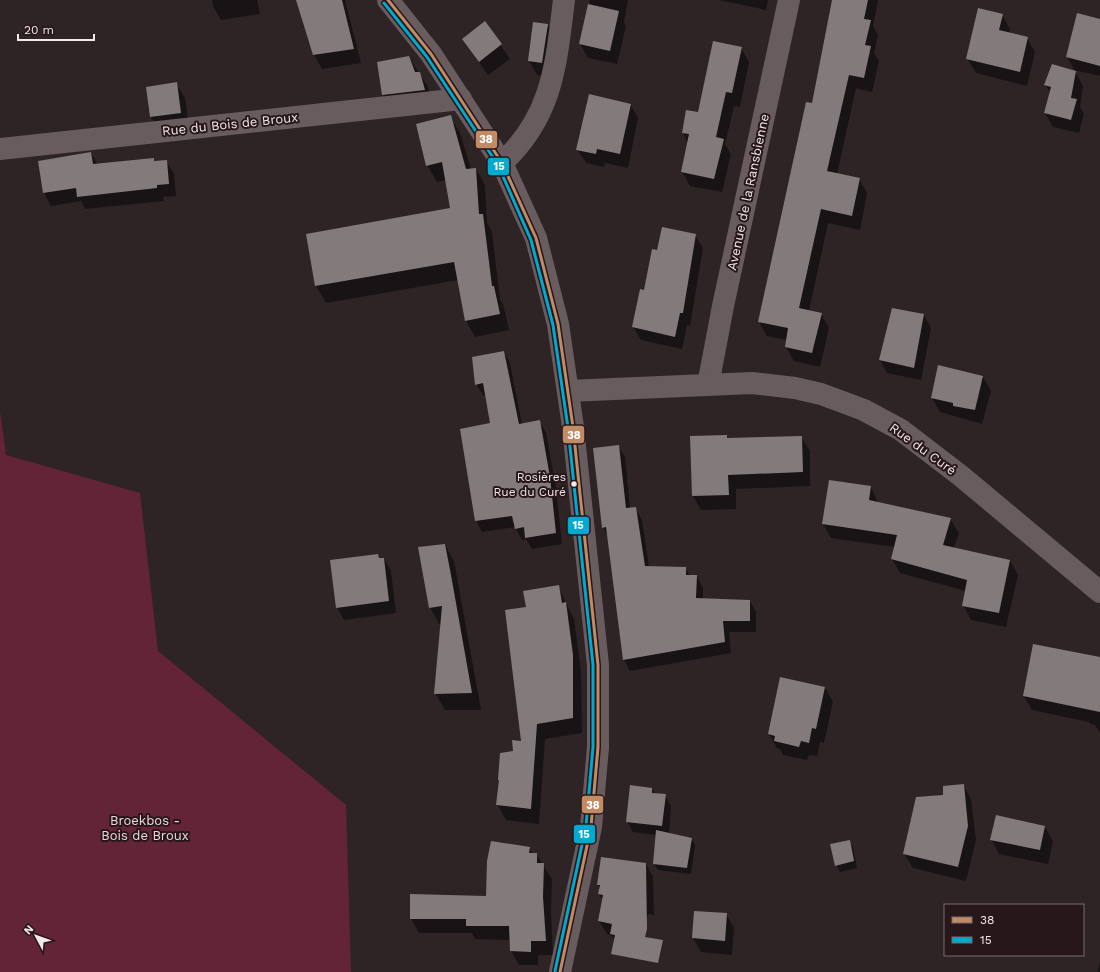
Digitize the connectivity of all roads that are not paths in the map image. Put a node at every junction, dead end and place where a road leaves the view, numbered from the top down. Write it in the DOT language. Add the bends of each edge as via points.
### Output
graph roads {
  1 [pos="388,0"];
  2 [pos="564,0"];
  3 [pos="789,0"];
  4 [pos="461,99"];
  5 [pos="0,149"];
  6 [pos="502,163"];
  7 [pos="708,385"];
  8 [pos="568,391"];
  9 [pos="1100,592"];
  10 [pos="560,972"];
  1 -- 4 [label="street" via="431,54"];
  2 -- 6 [label="street" via="553,80 538,117 515,150"];
  3 -- 7 [label="street, Avenue de la Ransbienne"];
  4 -- 5 [label="street, Rue du Bois de Broux"];
  4 -- 6 [label="street"];
  6 -- 8 [label="street" via="536,238 558,324"];
  7 -- 8 [label="street, Rue du Curé"];
  7 -- 9 [label="street, Rue du Curé" via="752,383 795,388 821,394 864,410 901,430 961,476"];
  8 -- 10 [label="street" via="598,665 598,747 591,827"];
}
